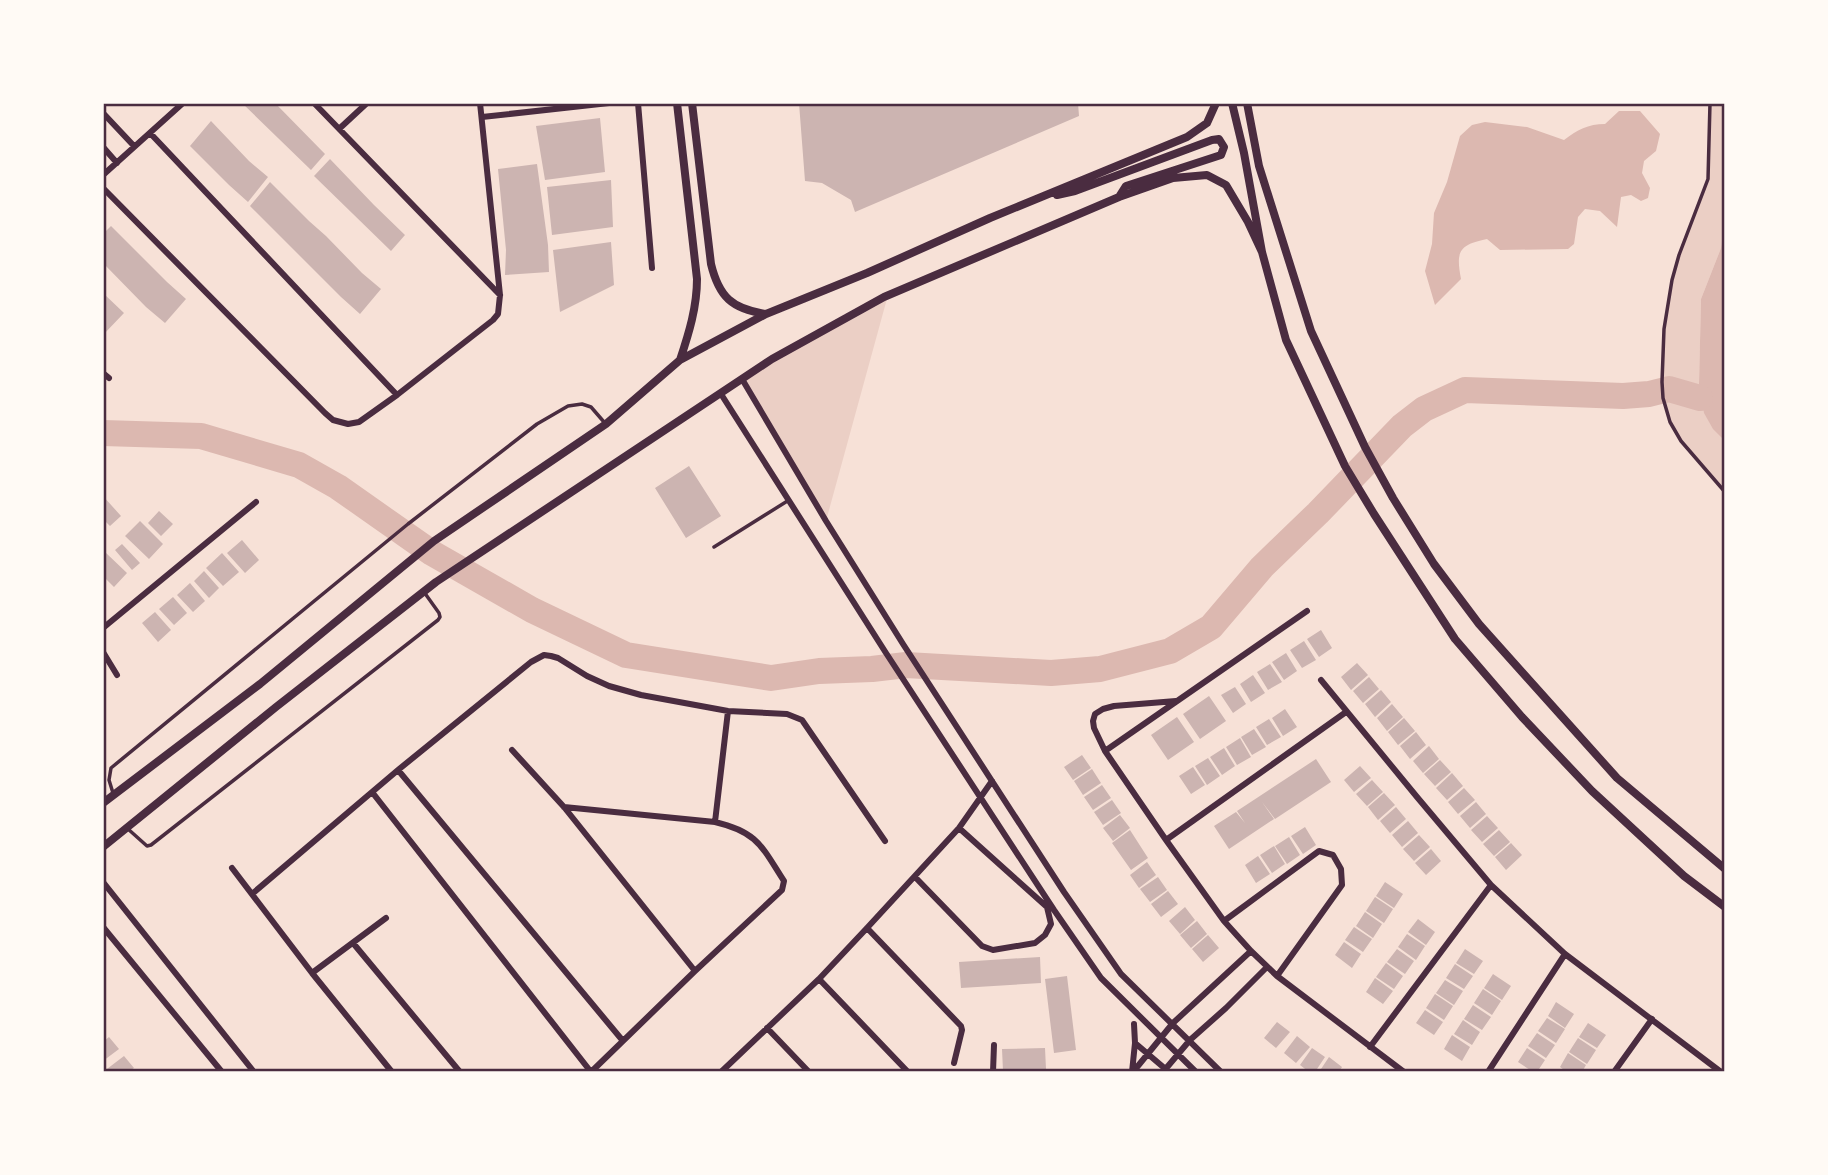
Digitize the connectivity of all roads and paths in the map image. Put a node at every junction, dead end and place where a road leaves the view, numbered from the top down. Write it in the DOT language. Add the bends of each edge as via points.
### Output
graph roads {
  1 [pos="183,103"];
  2 [pos="314,103"];
  3 [pos="367,103"];
  4 [pos="481,103"];
  5 [pos="608,103"];
  6 [pos="638,103"];
  7 [pos="677,103"];
  8 [pos="692,103"];
  9 [pos="1216,103"];
  10 [pos="1232,103"];
  11 [pos="1247,103"];
  12 [pos="1710,103"];
  13 [pos="103,113"];
  14 [pos="482,117"];
  15 [pos="339,129"];
  16 [pos="150,133"];
  17 [pos="134,146"];
  18 [pos="103,147"];
  19 [pos="117,163"];
  20 [pos="103,175"];
  21 [pos="103,188"];
  22 [pos="1119,197"];
  23 [pos="1034,200"];
  24 [pos="1262,251"];
  25 [pos="652,268"];
  26 [pos="500,295"];
  27 [pos="765,314"];
  28 [pos="680,360"];
  29 [pos="742,379"];
  30 [pos="720,394"];
  31 [pos="397,395"];
  32 [pos="606,424"];
  33 [pos="1725,492"];
  34 [pos="789,500"];
  35 [pos="256,502"];
  36 [pos="714,547"];
  37 [pos="424,592"];
  38 [pos="1307,611"];
  39 [pos="103,628"];
  40 [pos="103,652"];
  41 [pos="117,675"];
  42 [pos="1321,680"];
  43 [pos="1176,701"];
  44 [pos="728,711"];
  45 [pos="1346,712"];
  46 [pos="512,750"];
  47 [pos="1105,751"];
  48 [pos="398,771"];
  49 [pos="992,781"];
  50 [pos="372,792"];
  51 [pos="114,795"];
  52 [pos="980,797"];
  53 [pos="103,803"];
  54 [pos="564,807"];
  55 [pos="715,822"];
  56 [pos="128,828"];
  57 [pos="959,828"];
  58 [pos="1166,840"];
  59 [pos="886,841"];
  60 [pos="103,847"];
  61 [pos="232,868"];
  62 [pos="1725,869"];
  63 [pos="915,877"];
  64 [pos="103,881"];
  65 [pos="1491,885"];
  66 [pos="252,894"];
  67 [pos="1725,907"];
  68 [pos="386,918"];
  69 [pos="1224,921"];
  70 [pos="103,928"];
  71 [pos="867,928"];
  72 [pos="353,943"];
  73 [pos="1251,951"];
  74 [pos="1565,954"];
  75 [pos="1268,967"];
  76 [pos="695,971"];
  77 [pos="312,973"];
  78 [pos="1277,976"];
  79 [pos="819,979"];
  80 [pos="1652,1019"];
  81 [pos="1173,1023"];
  82 [pos="1134,1024"];
  83 [pos="767,1028"];
  84 [pos="1161,1037"];
  85 [pos="1190,1040"];
  86 [pos="623,1041"];
  87 [pos="1135,1043"];
  88 [pos="994,1045"];
  89 [pos="1370,1047"];
  90 [pos="1177,1053"];
  91 [pos="1148,1055"];
  92 [pos="954,1063"];
  93 [pos="1165,1071"];
  94 [pos="222,1072"];
  95 [pos="254,1072"];
  96 [pos="392,1072"];
  97 [pos="460,1072"];
  98 [pos="591,1072"];
  99 [pos="721,1072"];
  100 [pos="809,1072"];
  101 [pos="908,1072"];
  102 [pos="993,1072"];
  103 [pos="1132,1072"];
  104 [pos="1195,1072"];
  105 [pos="1221,1072"];
  106 [pos="1404,1072"];
  107 [pos="1488,1072"];
  108 [pos="1614,1072"];
  109 [pos="1721,1072"];
  1 -- 16 [label="street"];
  2 -- 15 [label="street"];
  3 -- 15 [label="street"];
  4 -- 14 [label="street"];
  5 -- 14 [label="street"];
  6 -- 25 [label="street"];
  7 -- 28 [label="street" via="697,279"];
  8 -- 27 [label="street" via="715,279 732,303"];
  9 -- 23 [label="street" via="1207,123 1187,137"];
  10 -- 24 [label="street"];
  11 -- 62 [label="street" via="1259,166 1311,331 1365,447 1434,564 1479,624 1617,778"];
  12 -- 33 [label="lane" via="1708,179 1672,280 1662,382 1670,422"];
  13 -- 17 [label="street"];
  14 -- 26 [label="street"];
  15 -- 26 [label="street"];
  16 -- 17 [label="street"];
  16 -- 31 [label="street"];
  17 -- 19 [label="street"];
  18 -- 19 [label="street"];
  19 -- 20 [label="street"];
  21 -- 31 [label="street" via="334,420 359,422"];
  22 -- 23 [label="street" via="1125,186 1221,155 1224,147 1219,139 1212,140 1075,191"];
  22 -- 24 [label="street" via="1173,178 1207,175 1226,185"];
  22 -- 29 [label="street" via="884,297"];
  23 -- 27 [label="street"];
  24 -- 67 [label="street" via="1286,340 1345,466 1455,639 1592,791 1684,876"];
  26 -- 31 [label="street" via="493,320"];
  27 -- 28 [label="street"];
  28 -- 32 [label="street"];
  29 -- 30 [label="street"];
  29 -- 49 [label="street" via="826,521"];
  30 -- 34 [label="street"];
  30 -- 37 [label="street"];
  32 -- 51 [label="street" via="434,541 260,684"];
  32 -- 51 [label="lane" via="582,404 568,406 537,424 111,768"];
  34 -- 36 [label="lane"];
  34 -- 52 [label="street"];
  35 -- 39 [label="street"];
  37 -- 56 [label="street"];
  37 -- 56 [label="lane" via="440,615 438,620 151,845"];
  38 -- 43 [label="street"];
  40 -- 41 [label="street"];
  42 -- 45 [label="street"];
  43 -- 47 [label="street"];
  43 -- 47 [label="street" via="1114,706 1095,714 1094,728"];
  44 -- 48 [label="street" via="609,686 544,655"];
  44 -- 55 [label="street"];
  44 -- 59 [label="street" via="787,713 802,720"];
  45 -- 58 [label="street"];
  45 -- 65 [label="street"];
  46 -- 54 [label="street"];
  47 -- 58 [label="street"];
  48 -- 50 [label="street"];
  48 -- 86 [label="street"];
  49 -- 52 [label="street"];
  49 -- 81 [label="street" via="1121,974"];
  50 -- 66 [label="street"];
  50 -- 98 [label="street"];
  51 -- 53 [label="street"];
  52 -- 57 [label="street"];
  52 -- 84 [label="street" via="1101,978"];
  54 -- 55 [label="street"];
  54 -- 76 [label="street"];
  55 -- 76 [label="street" via="754,838 784,886"];
  56 -- 60 [label="street"];
  57 -- 63 [label="street"];
  57 -- 63 [label="street" via="1047,907 1051,923 1045,935 1035,943 993,950 982,946"];
  58 -- 69 [label="street"];
  61 -- 66 [label="street"];
  63 -- 71 [label="street"];
  64 -- 95 [label="street"];
  65 -- 74 [label="street"];
  65 -- 89 [label="street"];
  66 -- 77 [label="street"];
  68 -- 72 [label="street"];
  69 -- 73 [label="street"];
  69 -- 78 [label="street" via="1319,851 1333,855 1341,869 1342,885"];
  70 -- 94 [label="street"];
  71 -- 79 [label="street"];
  71 -- 92 [label="street" via="961,1026"];
  72 -- 77 [label="street"];
  72 -- 97 [label="street"];
  73 -- 75 [label="street"];
  73 -- 81 [label="street"];
  74 -- 80 [label="street"];
  74 -- 107 [label="street"];
  75 -- 78 [label="street"];
  75 -- 85 [label="street"];
  76 -- 86 [label="street"];
  77 -- 96 [label="street"];
  78 -- 89 [label="street"];
  79 -- 83 [label="street"];
  79 -- 101 [label="street"];
  80 -- 108 [label="street"];
  80 -- 109 [label="street"];
  81 -- 84 [label="street"];
  81 -- 85 [label="street"];
  82 -- 87 [label="street"];
  83 -- 99 [label="street"];
  83 -- 100 [label="street"];
  84 -- 90 [label="street"];
  84 -- 91 [label="street"];
  85 -- 90 [label="street"];
  85 -- 105 [label="street"];
  86 -- 98 [label="street"];
  87 -- 91 [label="street"];
  87 -- 103 [label="street"];
  88 -- 102 [label="street"];
  89 -- 106 [label="street"];
  90 -- 93 [label="street"];
  90 -- 104 [label="street"];
  91 -- 93 [label="street"];
  91 -- 103 [label="street"];
}
